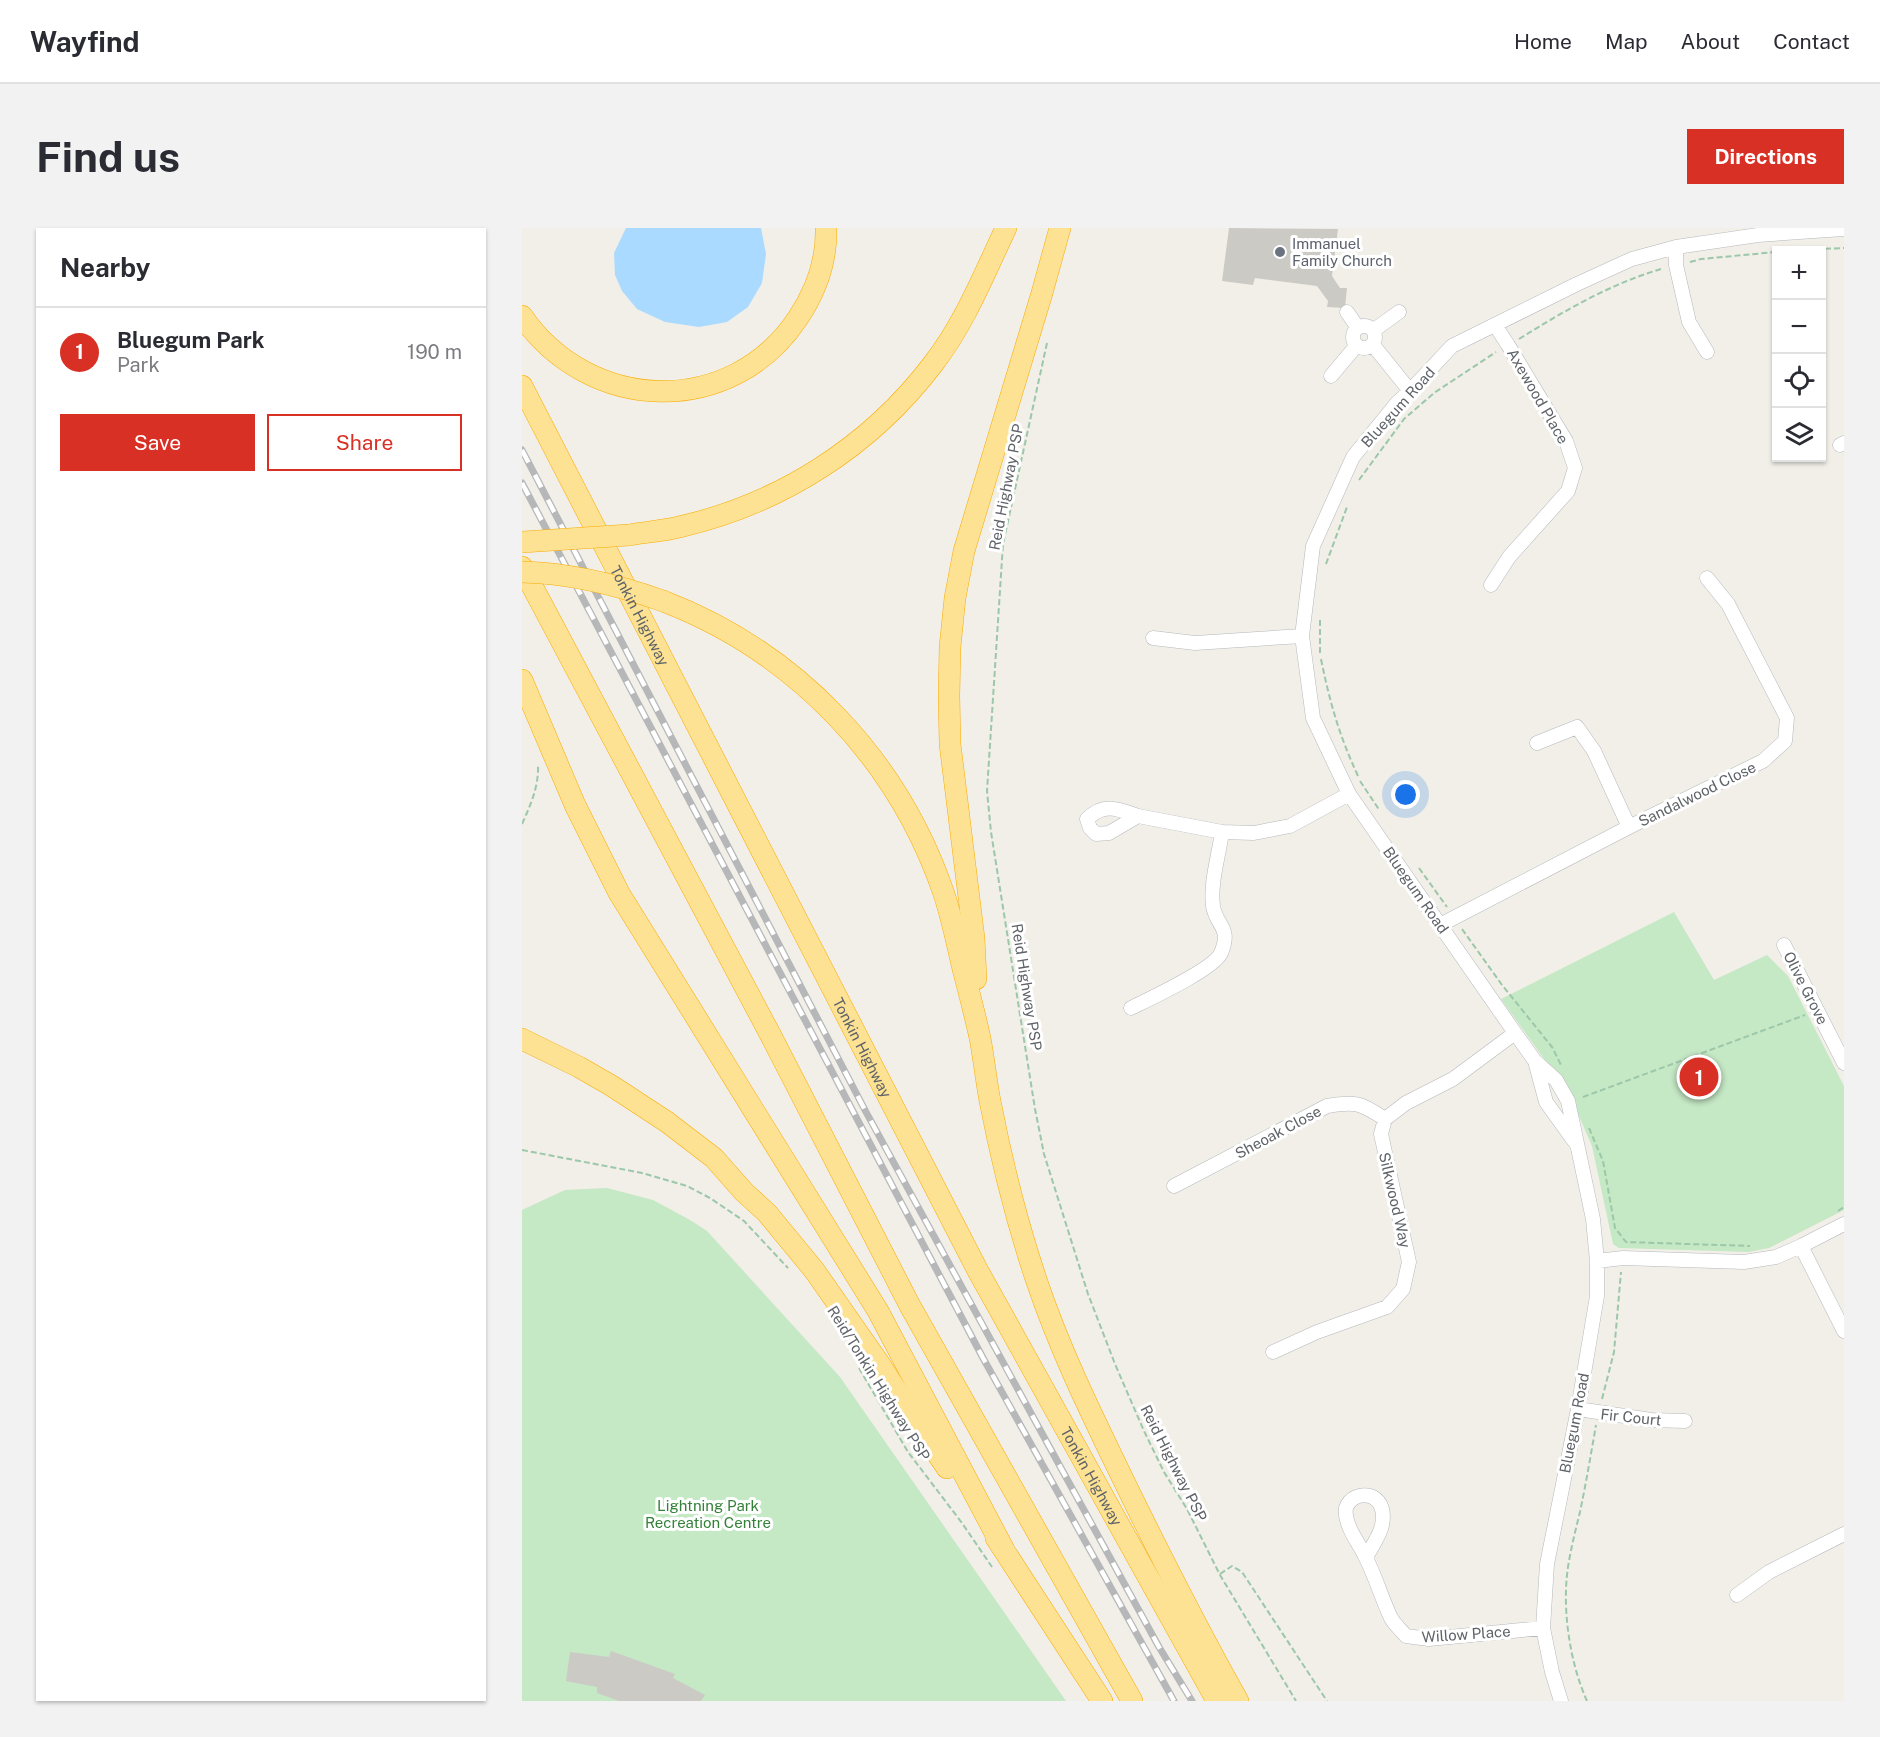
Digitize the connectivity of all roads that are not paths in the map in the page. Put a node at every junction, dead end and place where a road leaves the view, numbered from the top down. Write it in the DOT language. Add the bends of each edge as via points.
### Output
graph roads {
  1 [pos="826,228"];
  2 [pos="1006,228"];
  3 [pos="1060,228"];
  4 [pos="1844,229"];
  5 [pos="1676,247"];
  6 [pos="1347,312"];
  7 [pos="1399,312"];
  8 [pos="522,316"];
  9 [pos="1495,326"];
  10 [pos="1358,328"];
  11 [pos="1373,338"];
  12 [pos="1357,345"];
  13 [pos="1707,352"];
  14 [pos="1331,376"];
  15 [pos="522,386"];
  16 [pos="1410,391"];
  17 [pos="522,542"];
  18 [pos="522,567"];
  19 [pos="522,572"];
  20 [pos="1707,578"];
  21 [pos="1491,585"];
  22 [pos="1302,636"];
  23 [pos="1153,638"];
  24 [pos="522,680"];
  25 [pos="1537,743"];
  26 [pos="1348,794"];
  27 [pos="1138,816"];
  28 [pos="1629,827"];
  29 [pos="1222,832"];
  30 [pos="1440,925"];
  31 [pos="1784,945"];
  32 [pos="1131,1008"];
  33 [pos="978,1030"];
  34 [pos="1515,1033"];
  35 [pos="522,1039"];
  36 [pos="1844,1063"];
  37 [pos="1385,1119"];
  38 [pos="1174,1186"];
  39 [pos="1844,1224"];
  40 [pos="1801,1246"];
  41 [pos="1597,1261"];
  42 [pos="1844,1331"];
  43 [pos="1273,1352"];
  44 [pos="1578,1409"];
  45 [pos="1684,1421"];
  46 [pos="1844,1534"];
  47 [pos="1003,1548"];
  48 [pos="1366,1558"];
  49 [pos="1737,1595"];
  50 [pos="1543,1628"];
  51 [pos="1102,1701"];
  52 [pos="1132,1701"];
  53 [pos="1217,1701"];
  54 [pos="1238,1701"];
  55 [pos="1561,1701"];
  1 -- 8 [label="highway" via="816,285 792,328 756,362 711,384 663,392 613,385 590,376 549,349"];
  2 -- 17 [label="highway, bridge" via="962,319 934,363 901,403 821,469 728,514 677,528"];
  3 -- 33 [label="highway" via="964,550 950,647 950,744 974,938"];
  4 -- 5 [label="street, Bluegum Road" via="1758,235"];
  5 -- 9 [label="street, Bluegum Road" via="1632,259"];
  5 -- 13 [label="street" via="1676,265 1689,322"];
  6 -- 10 [label="street"];
  7 -- 11 [label="street"];
  9 -- 16 [label="street, Bluegum Road" via="1452,346"];
  9 -- 21 [label="street, Axewood Place" via="1566,441 1575,468 1568,491 1509,557"];
  10 -- 11 [label="street" via="1367,326"];
  10 -- 12 [label="street" via="1353,336"];
  11 -- 12 [label="street" via="1363,348"];
  11 -- 16 [label="street"];
  12 -- 14 [label="street"];
  15 -- 53 [label="highway, Tonkin Highway" via="972,1260"];
  16 -- 22 [label="street, Bluegum Road" via="1353,457 1313,546"];
  18 -- 52 [label="highway" via="909,1304"];
  19 -- 33 [label="highway, bridge" via="606,584 663,601 719,626 787,670 845,724 894,788 931,859 945,897"];
  20 -- 28 [label="street, Sandalwood Close" via="1728,604 1787,718 1785,741 1764,761"];
  22 -- 23 [label="street" via="1196,643"];
  22 -- 26 [label="street, Bluegum Road" via="1313,718"];
  24 -- 47 [label="highway" via="575,805 619,892 878,1311"];
  25 -- 28 [label="street" via="1577,727 1593,751"];
  26 -- 29 [label="street" via="1290,826 1254,833"];
  26 -- 30 [label="street, Bluegum Road"];
  27 -- 29 [label="street"];
  28 -- 30 [label="street, Sandalwood Close"];
  29 -- 32 [label="street" via="1213,890 1214,908 1226,932 1221,955 1202,971"];
  30 -- 34 [label="street, Bluegum Road"];
  31 -- 36 [label="street, Olive Grove"];
  33 -- 54 [label="highway" via="1013,1202 1060,1343 1161,1557"];
  34 -- 37 [label="street" via="1453,1079 1406,1103"];
  34 -- 41 [label="street, Bluegum Road" via="1535,1061 1556,1080 1568,1101 1593,1219"];
  35 -- 47 [label="highway" via="579,1066 667,1122 714,1158 767,1213 838,1304"];
  37 -- 38 [label="street, Sheoak Close" via="1366,1106 1348,1102 1327,1106"];
  37 -- 43 [label="street, Silkwood Way" via="1381,1134 1409,1262 1403,1289 1387,1307"];
  39 -- 40 [label="street"];
  40 -- 41 [label="street" via="1776,1257 1744,1262 1623,1258"];
  40 -- 42 [label="street"];
  41 -- 44 [label="street, Bluegum Road" via="1597,1296"];
  44 -- 45 [label="street, Fir Court"];
  44 -- 50 [label="street, Bluegum Road" via="1547,1564"];
  46 -- 49 [label="street" via="1769,1572"];
  47 -- 51 [label="highway"];
  48 -- 50 [label="street, Willow Place" via="1393,1621 1406,1636 1429,1639"];
  50 -- 55 [label="street, Bluegum Road"];
}
